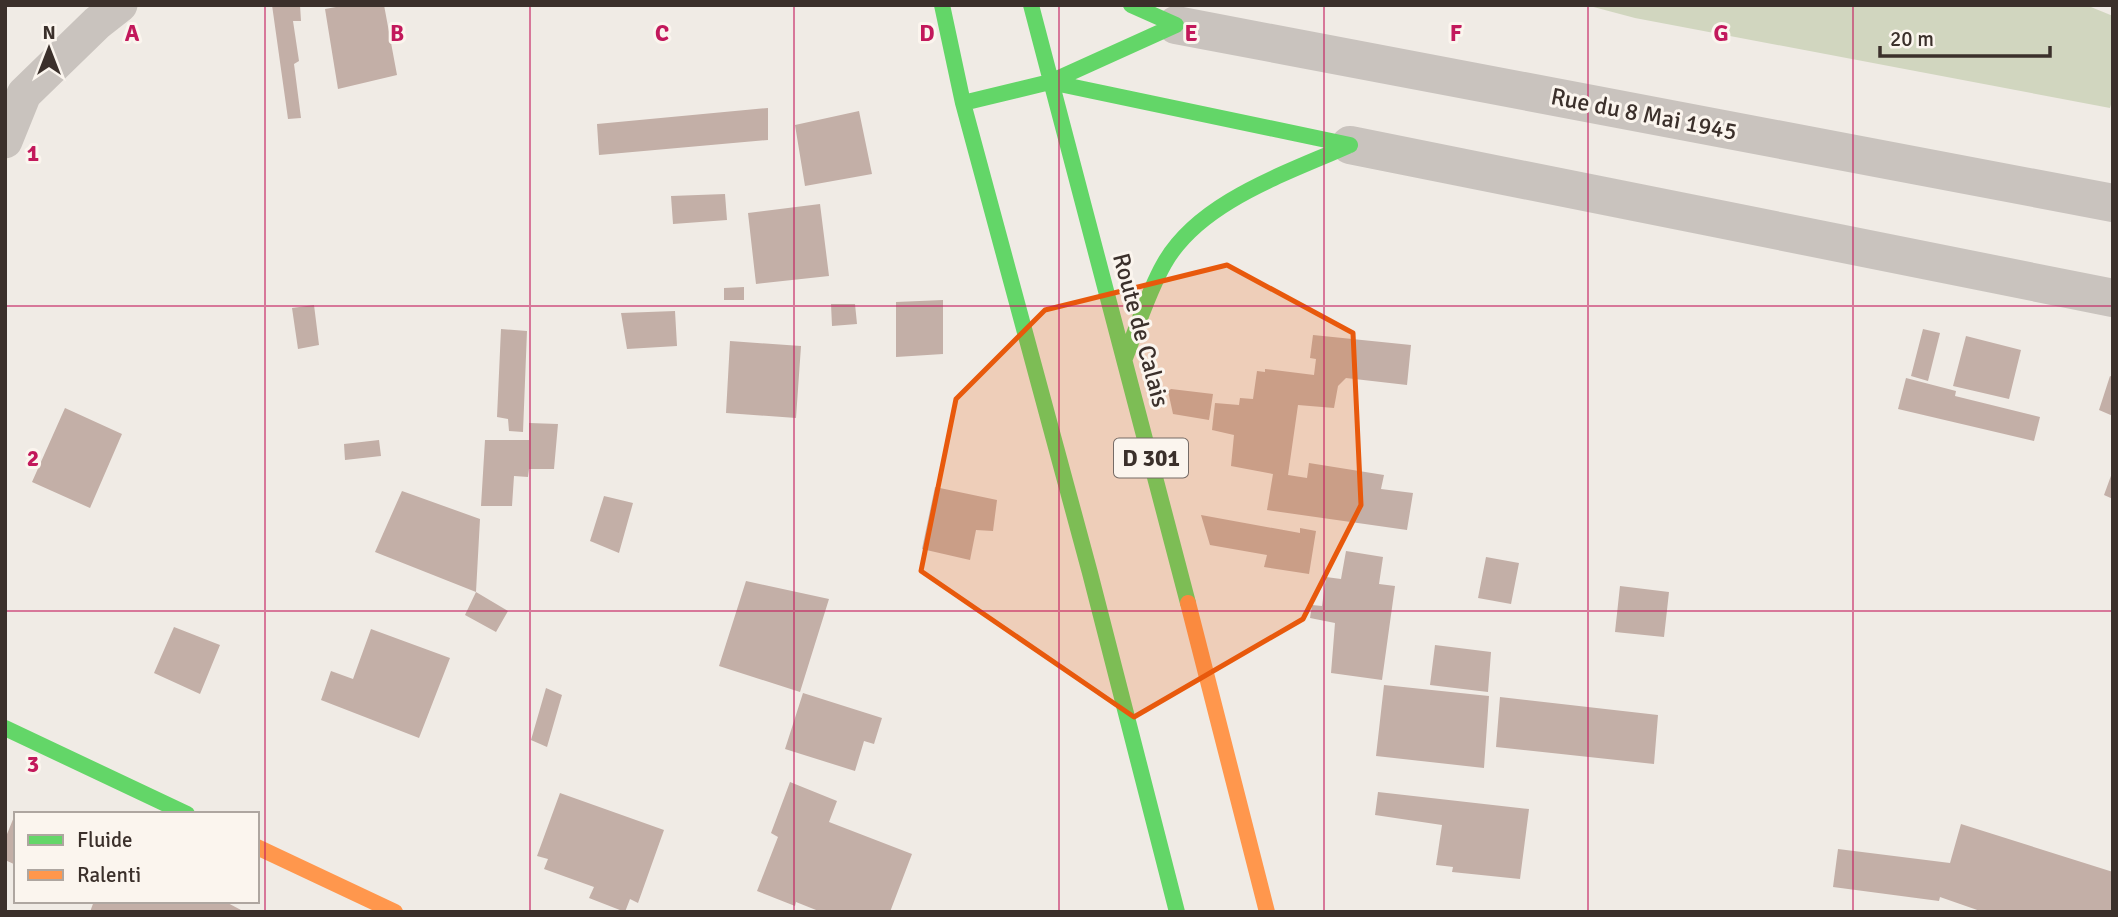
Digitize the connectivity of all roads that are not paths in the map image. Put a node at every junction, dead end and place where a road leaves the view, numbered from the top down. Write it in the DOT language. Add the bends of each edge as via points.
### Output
graph roads {
  1 [pos="120,5"];
  2 [pos="942,5"];
  3 [pos="1031,5"];
  4 [pos="1131,5"];
  5 [pos="1176,25"];
  6 [pos="1050,82"];
  7 [pos="963,103"];
  8 [pos="5,141"];
  9 [pos="1350,145"];
  10 [pos="2113,203"];
  11 [pos="2113,298"];
  12 [pos="1125,358"];
  13 [pos="5,728"];
  14 [pos="183,812"];
  15 [pos="259,848"];
  16 [pos="394,912"];
  17 [pos="1177,912"];
  18 [pos="1268,912"];
  1 -- 8 [label="lane" via="24,94"];
  2 -- 7 [label="main road"];
  3 -- 6 [label="main road, Route de Calais / D 301"];
  4 -- 5 [label="main road"];
  5 -- 6 [label="main road"];
  5 -- 10 [label="street, Rue du 8 Mai 1945"];
  6 -- 7 [label="main road"];
  6 -- 9 [label="main road"];
  6 -- 12 [label="main road, Route de Calais / D 301"];
  7 -- 17 [label="main road"];
  9 -- 11 [label="street"];
  9 -- 12 [label="main road" via="1237,195 1193,227 1164,263"];
  12 -- 18 [label="main road, Route de Calais / D 301"];
  13 -- 14 [label="main road"];
  15 -- 16 [label="main road"];
}
